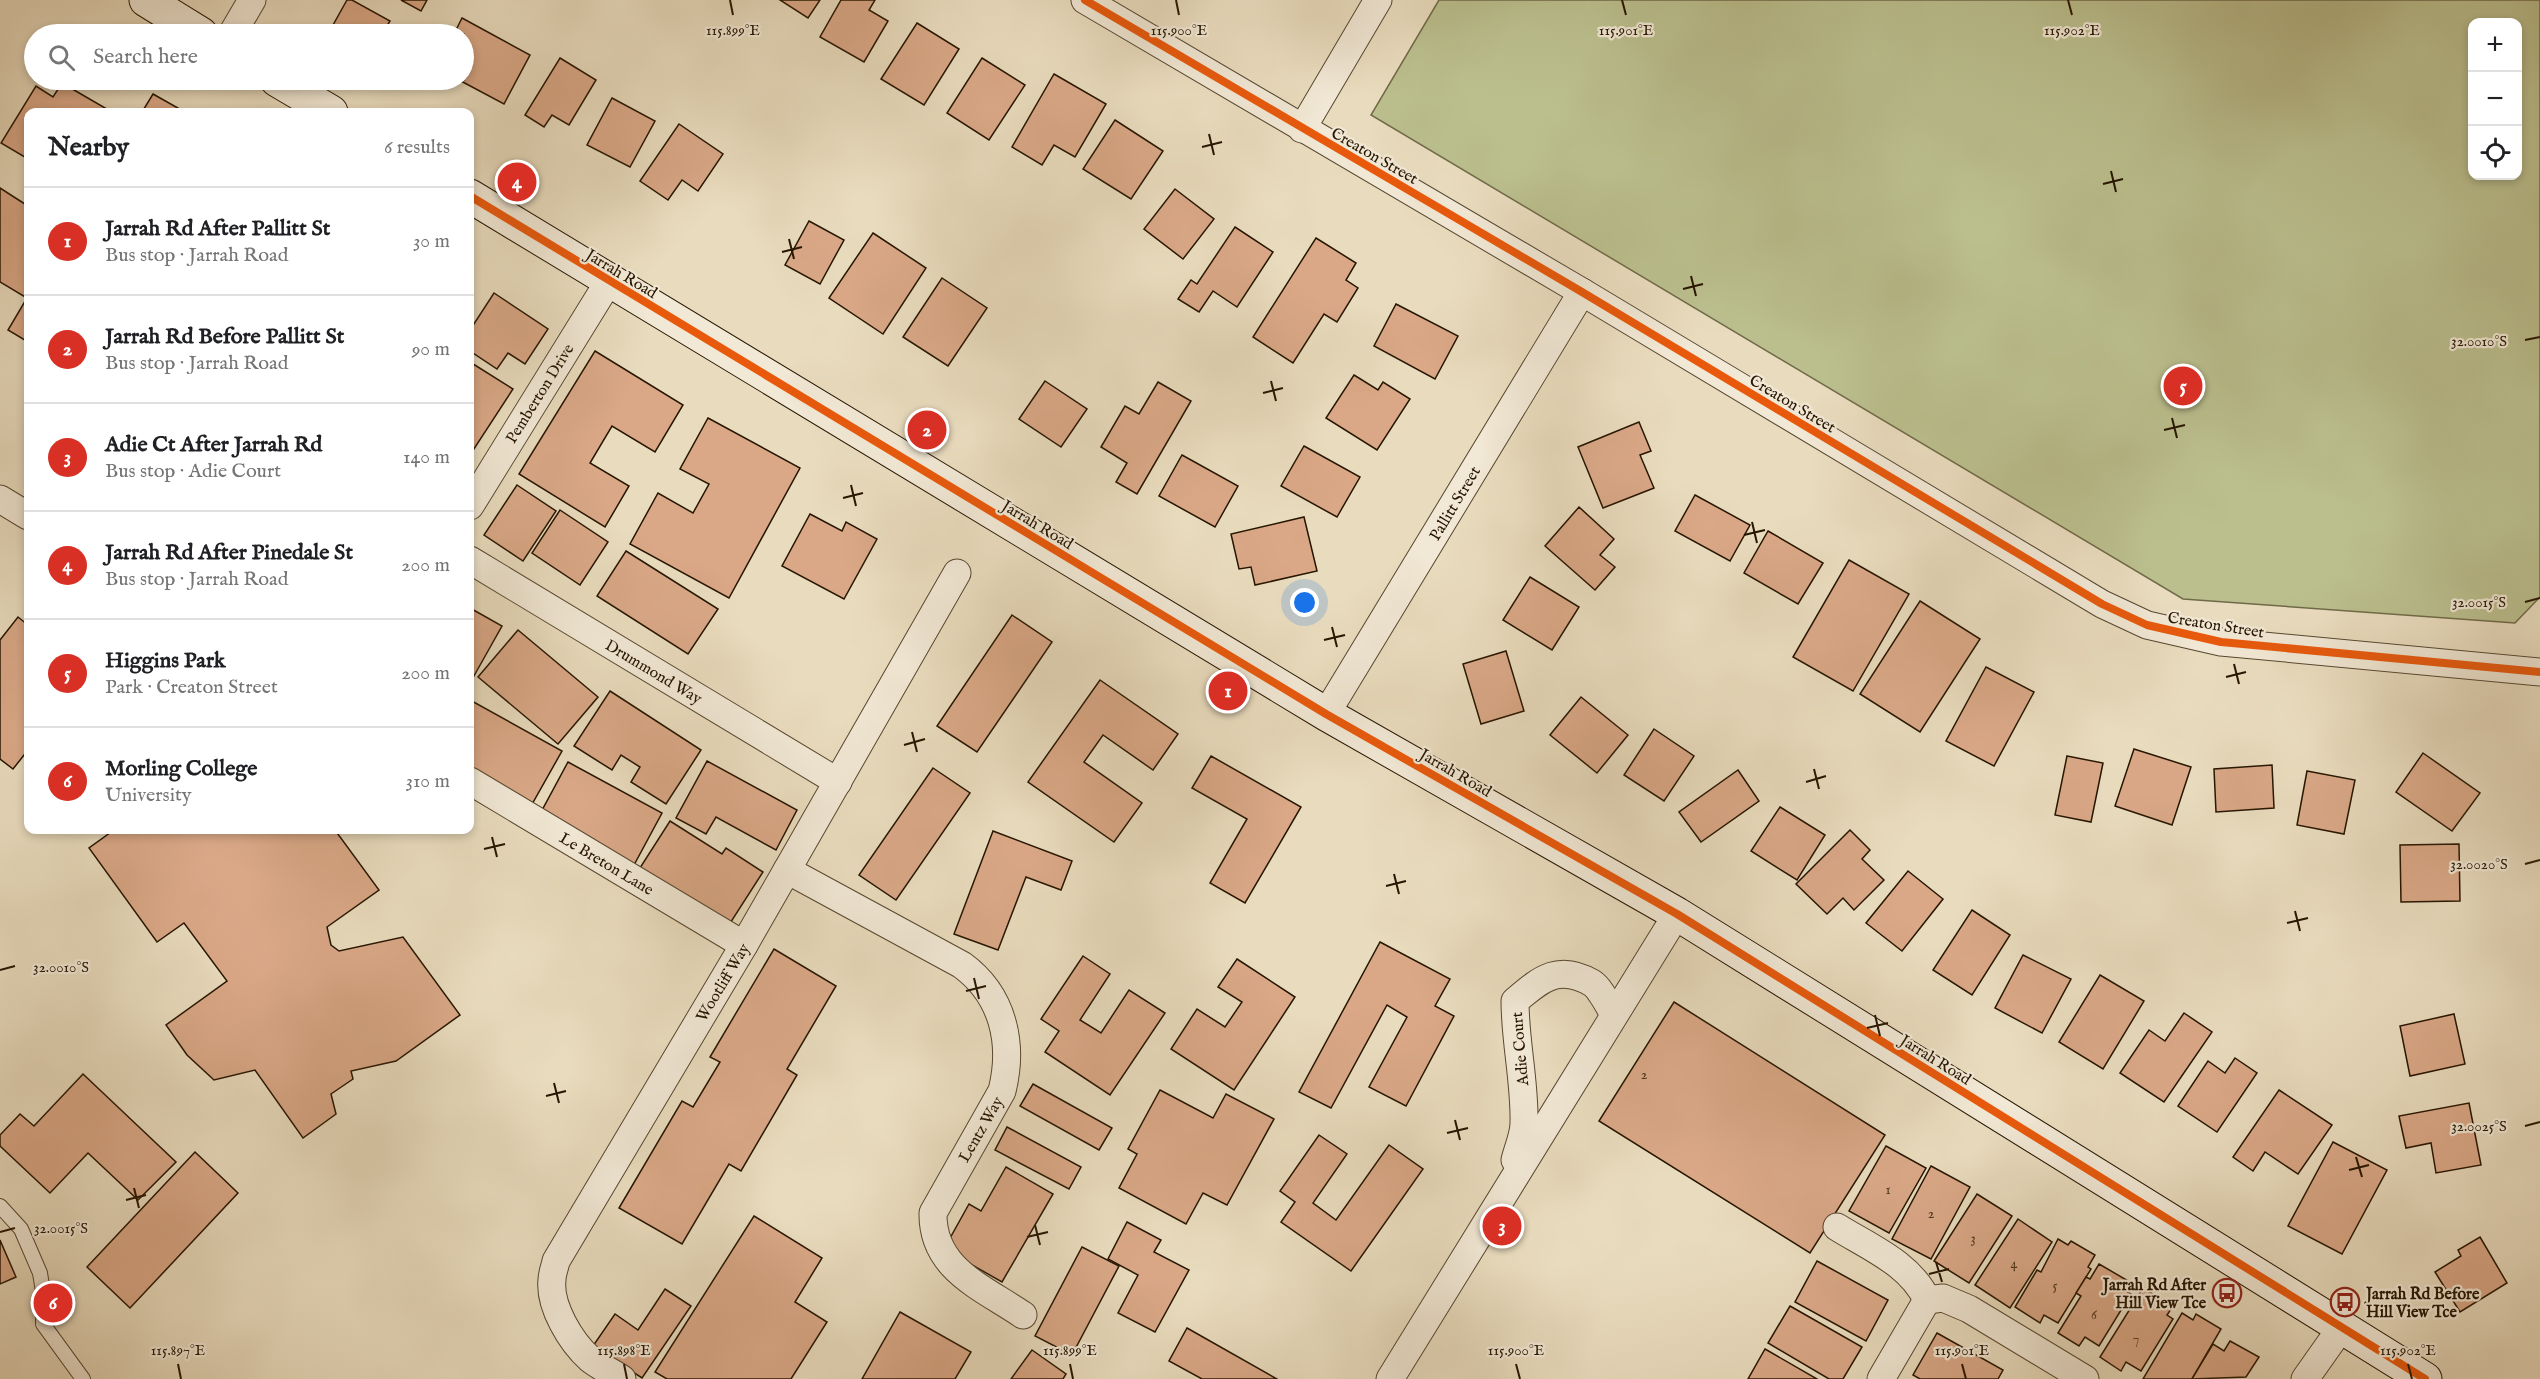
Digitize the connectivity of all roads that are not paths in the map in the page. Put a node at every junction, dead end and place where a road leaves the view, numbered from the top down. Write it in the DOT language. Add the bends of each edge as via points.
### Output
graph roads {
  1 [pos="146,0"];
  2 [pos="252,0"];
  3 [pos="1085,0"];
  4 [pos="1378,0"];
  5 [pos="185,24"];
  6 [pos="238,24"];
  7 [pos="294,90"];
  8 [pos="324,108"];
  9 [pos="1302,129"];
  10 [pos="474,198"];
  11 [pos="609,281"];
  12 [pos="1582,292"];
  13 [pos="0,499"];
  14 [pos="474,500"];
  15 [pos="24,514"];
  16 [pos="474,562"];
  17 [pos="957,573"];
  18 [pos="2540,672"];
  19 [pos="1326,714"];
  20 [pos="837,782"];
  21 [pos="474,783"];
  22 [pos="787,870"];
  23 [pos="1677,914"];
  24 [pos="744,945"];
  25 [pos="1614,1014"];
  26 [pos="1509,1184"];
  27 [pos="0,1206"];
  28 [pos="1837,1227"];
  29 [pos="1927,1300"];
  30 [pos="1023,1315"];
  31 [pos="2341,1328"];
  32 [pos="83,1379"];
  33 [pos="622,1379"];
  34 [pos="1390,1379"];
  35 [pos="1881,1379"];
  36 [pos="2085,1379"];
  37 [pos="2305,1379"];
  38 [pos="2425,1379"];
  1 -- 5 [label="street"];
  2 -- 6 [label="street"];
  3 -- 9 [label="street, Creaton Street"];
  4 -- 9 [label="street"];
  7 -- 8 [label="street"];
  9 -- 12 [label="street, Creaton Street"];
  10 -- 11 [label="street, Jarrah Road"];
  11 -- 14 [label="street, Pemberton Drive"];
  11 -- 19 [label="street, Jarrah Road"];
  12 -- 18 [label="street, Creaton Street" via="2102,604 2147,625 2221,642"];
  12 -- 19 [label="street, Pallitt Street"];
  13 -- 15 [label="street"];
  16 -- 20 [label="street, Drummond Way"];
  17 -- 20 [label="street, Wootliff Way"];
  19 -- 23 [label="street, Jarrah Road"];
  20 -- 22 [label="street, Wootliff Way"];
  21 -- 24 [label="street, Le Breton Lane"];
  22 -- 24 [label="street, Wootliff Way"];
  22 -- 30 [label="street, Lentz Way" via="962,965 979,977 992,995 1007,1040 1002,1091 933,1213 932,1229 946,1260"];
  23 -- 25 [label="street, Adie Court"];
  23 -- 31 [label="street, Jarrah Road"];
  24 -- 33 [label="street, Wootliff Way" via="556,1261 554,1301 574,1341 590,1358"];
  25 -- 26 [label="street, Adie Court"];
  25 -- 26 [label="street, Adie Court" via="1593,983 1567,974 1543,977 1515,1000 1524,1126"];
  26 -- 34 [label="street, Adie Court"];
  27 -- 32 [label="lane" via="21,1229 40,1273 45,1298 43,1324"];
  28 -- 29 [label="street" via="1906,1270"];
  29 -- 35 [label="street"];
  29 -- 36 [label="street" via="1943,1298 1960,1304"];
  31 -- 37 [label="street"];
  31 -- 38 [label="street, Jarrah Road"];
}
